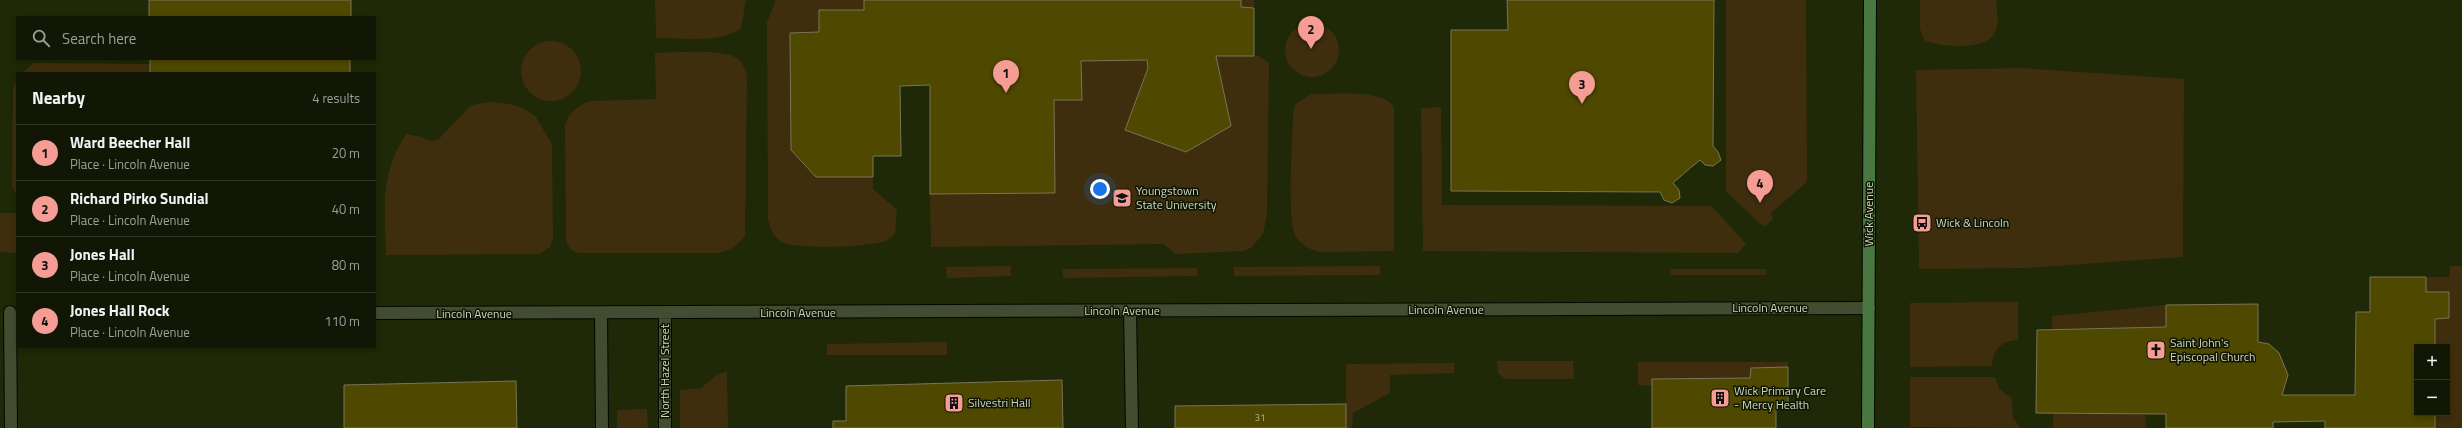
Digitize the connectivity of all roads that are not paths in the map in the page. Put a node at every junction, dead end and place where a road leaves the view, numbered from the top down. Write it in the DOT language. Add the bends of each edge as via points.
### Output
graph roads {
  1 [pos="1870,0"];
  2 [pos="1869,308"];
  3 [pos="1130,311"];
  4 [pos="9,312"];
  5 [pos="376,313"];
  6 [pos="601,314"];
  7 [pos="666,314"];
  8 [pos="11,428"];
  9 [pos="602,428"];
  10 [pos="665,428"];
  11 [pos="1132,428"];
  12 [pos="1868,428"];
  1 -- 2 [label="main road, Wick Avenue"];
  2 -- 3 [label="street, Lincoln Avenue"];
  2 -- 12 [label="main road, Wick Avenue"];
  3 -- 7 [label="street, Lincoln Avenue"];
  3 -- 11 [label="street"];
  4 -- 8 [label="street"];
  5 -- 6 [label="street, Lincoln Avenue"];
  6 -- 7 [label="street, Lincoln Avenue"];
  6 -- 9 [label="street"];
  7 -- 10 [label="street, North Hazel Street"];
}
